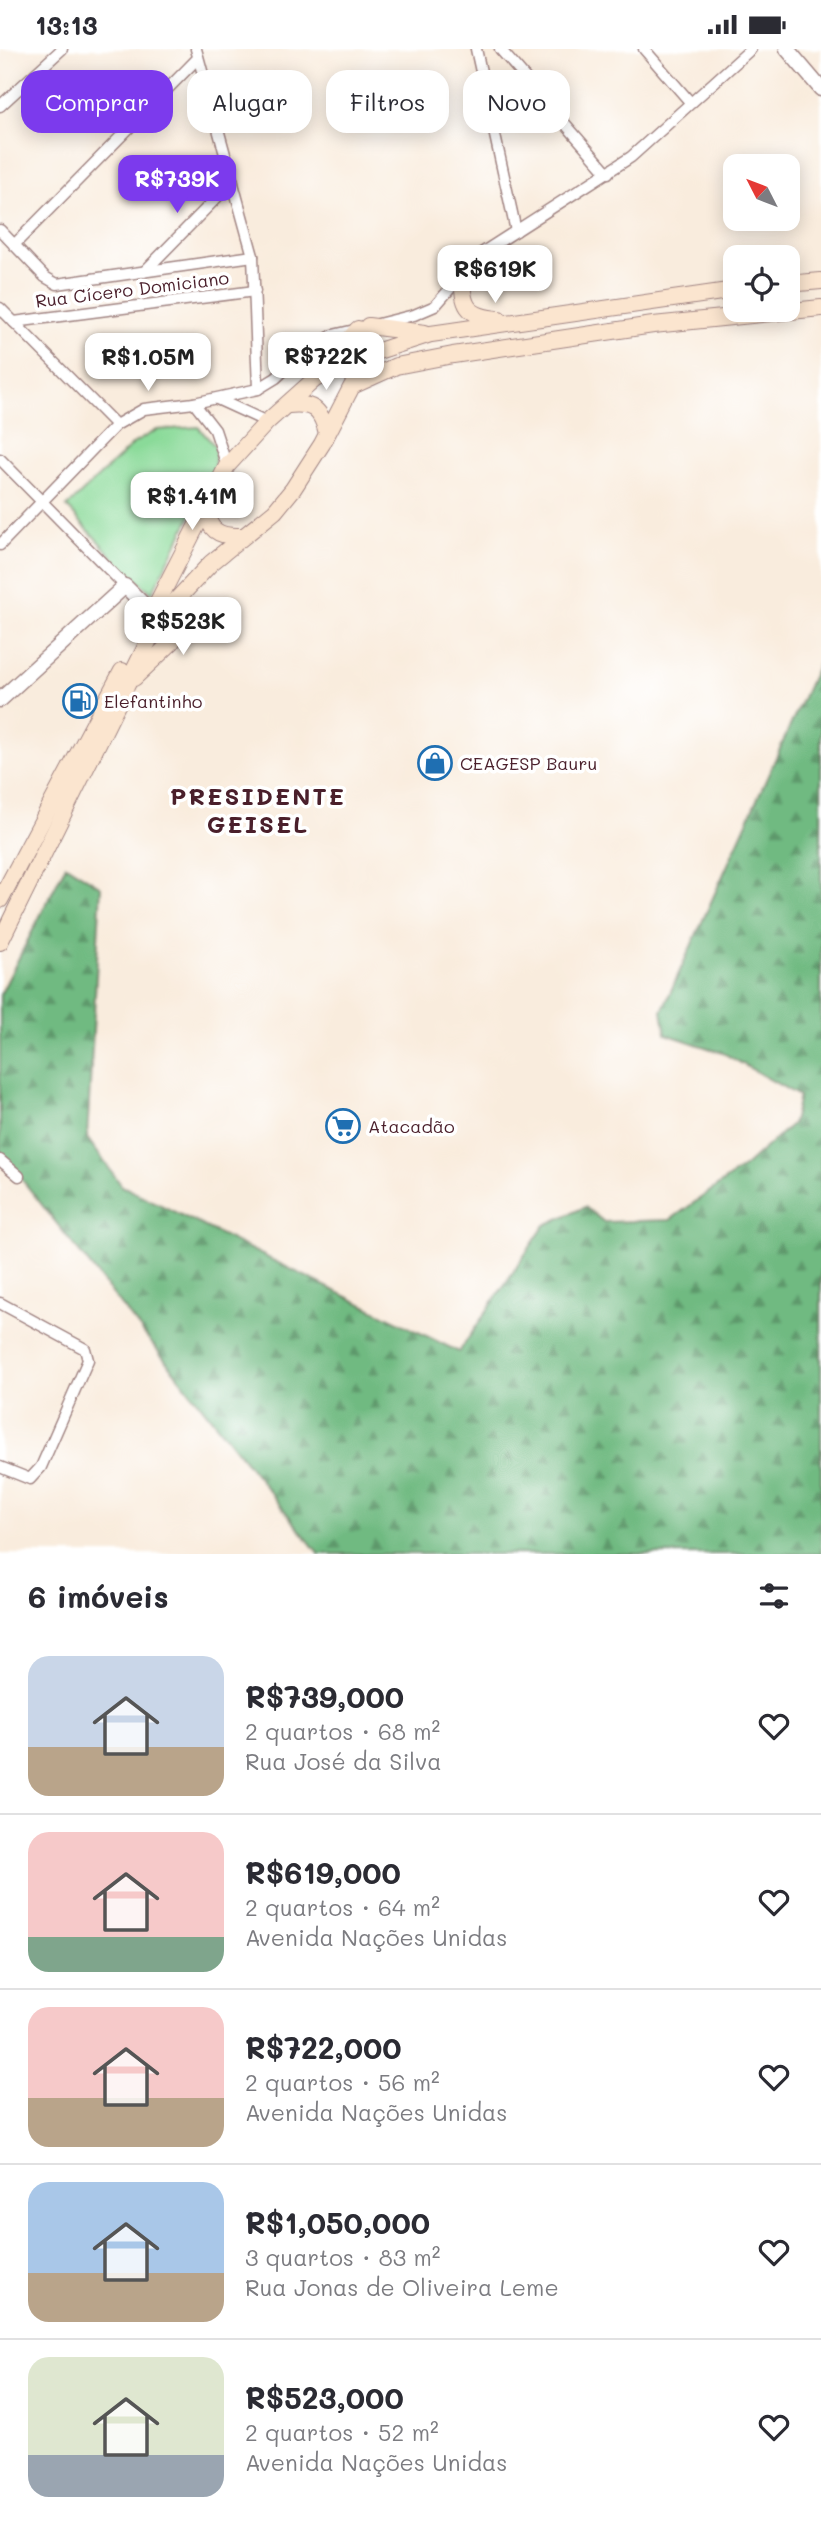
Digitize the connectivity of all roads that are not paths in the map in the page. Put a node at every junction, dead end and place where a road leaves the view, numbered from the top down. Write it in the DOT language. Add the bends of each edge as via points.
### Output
graph roads {
  1 [pos="62,49"];
  2 [pos="476,49"];
  3 [pos="500,49"];
  4 [pos="644,49"];
  5 [pos="751,49"];
  6 [pos="787,49"];
  7 [pos="197,54"];
  8 [pos="821,89"];
  9 [pos="690,102"];
  10 [pos="0,106"];
  11 [pos="608,173"];
  12 [pos="233,181"];
  13 [pos="0,230"];
  14 [pos="516,231"];
  15 [pos="14,245"];
  16 [pos="253,257"];
  17 [pos="144,272"];
  18 [pos="463,273"];
  19 [pos="821,281"];
  20 [pos="800,283"];
  21 [pos="255,292"];
  22 [pos="723,292"];
  23 [pos="0,308"];
  24 [pos="821,308"];
  25 [pos="519,320"];
  26 [pos="14,322"];
  27 [pos="363,327"];
  28 [pos="431,334"];
  29 [pos="315,379"];
  30 [pos="258,389"];
  31 [pos="217,399"];
  32 [pos="194,404"];
  33 [pos="288,405"];
  34 [pos="267,422"];
  35 [pos="116,425"];
  36 [pos="327,433"];
  37 [pos="0,459"];
  38 [pos="228,466"];
  39 [pos="217,482"];
  40 [pos="43,503"];
  41 [pos="242,536"];
  42 [pos="0,545"];
  43 [pos="125,586"];
  44 [pos="225,608"];
  45 [pos="152,613"];
  46 [pos="127,684"];
  47 [pos="0,700"];
  48 [pos="0,900"];
  49 [pos="0,941"];
  50 [pos="0,1160"];
  51 [pos="19,1176"];
  52 [pos="0,1303"];
  53 [pos="0,1467"];
  1 -- 10 [label="street"];
  2 -- 14 [label="street"];
  3 -- 11 [label="street"];
  4 -- 9 [label="street"];
  5 -- 9 [label="street"];
  6 -- 8 [label="street"];
  7 -- 12 [label="street"];
  7 -- 15 [label="street"];
  9 -- 11 [label="street"];
  11 -- 14 [label="street"];
  12 -- 16 [label="street"];
  12 -- 17 [label="street"];
  13 -- 15 [label="street"];
  14 -- 18 [label="street" via="480,254"];
  15 -- 17 [label="street" via="57,283"];
  16 -- 17 [label="street"];
  16 -- 21 [label="street"];
  18 -- 25 [label="main road" via="461,293 468,309 480,318"];
  18 -- 27 [label="street" via="435,306 414,316"];
  19 -- 20 [label="main road"];
  21 -- 26 [label="street, Rua Cícero Domiciano"];
  21 -- 30 [label="street"];
  22 -- 25 [label="main road"];
  23 -- 26 [label="street"];
  24 -- 36 [label="main road" via="653,325 396,366 352,386"];
  25 -- 28 [label="main road"];
  26 -- 35 [label="street"];
  27 -- 28 [label="main road"];
  27 -- 29 [label="main road"];
  27 -- 30 [label="street" via="333,335"];
  28 -- 29 [label="main road" via="369,354"];
  29 -- 33 [label="main road"];
  30 -- 31 [label="street"];
  31 -- 32 [label="street"];
  31 -- 34 [label="street"];
  32 -- 35 [label="street" via="144,409"];
  32 -- 38 [label="street" via="215,430"];
  33 -- 34 [label="main road"];
  33 -- 36 [label="main road" via="316,407"];
  34 -- 38 [label="main road"];
  35 -- 40 [label="street"];
  36 -- 41 [label="main road" via="275,511"];
  37 -- 40 [label="street"];
  38 -- 39 [label="main road"];
  39 -- 41 [label="main road" via="207,507 207,522 221,536"];
  39 -- 45 [label="main road"];
  40 -- 42 [label="street"];
  40 -- 43 [label="street"];
  41 -- 46 [label="main road" via="168,609"];
  43 -- 45 [label="street"];
  43 -- 47 [label="street"];
  44 -- 46 [label="main road" via="190,613 171,643"];
  45 -- 48 [label="main road"];
  46 -- 49 [label="main road"];
  50 -- 51 [label="street"];
  52 -- 53 [label="street" via="85,1349 88,1360 41,1467 30,1479"];
}
